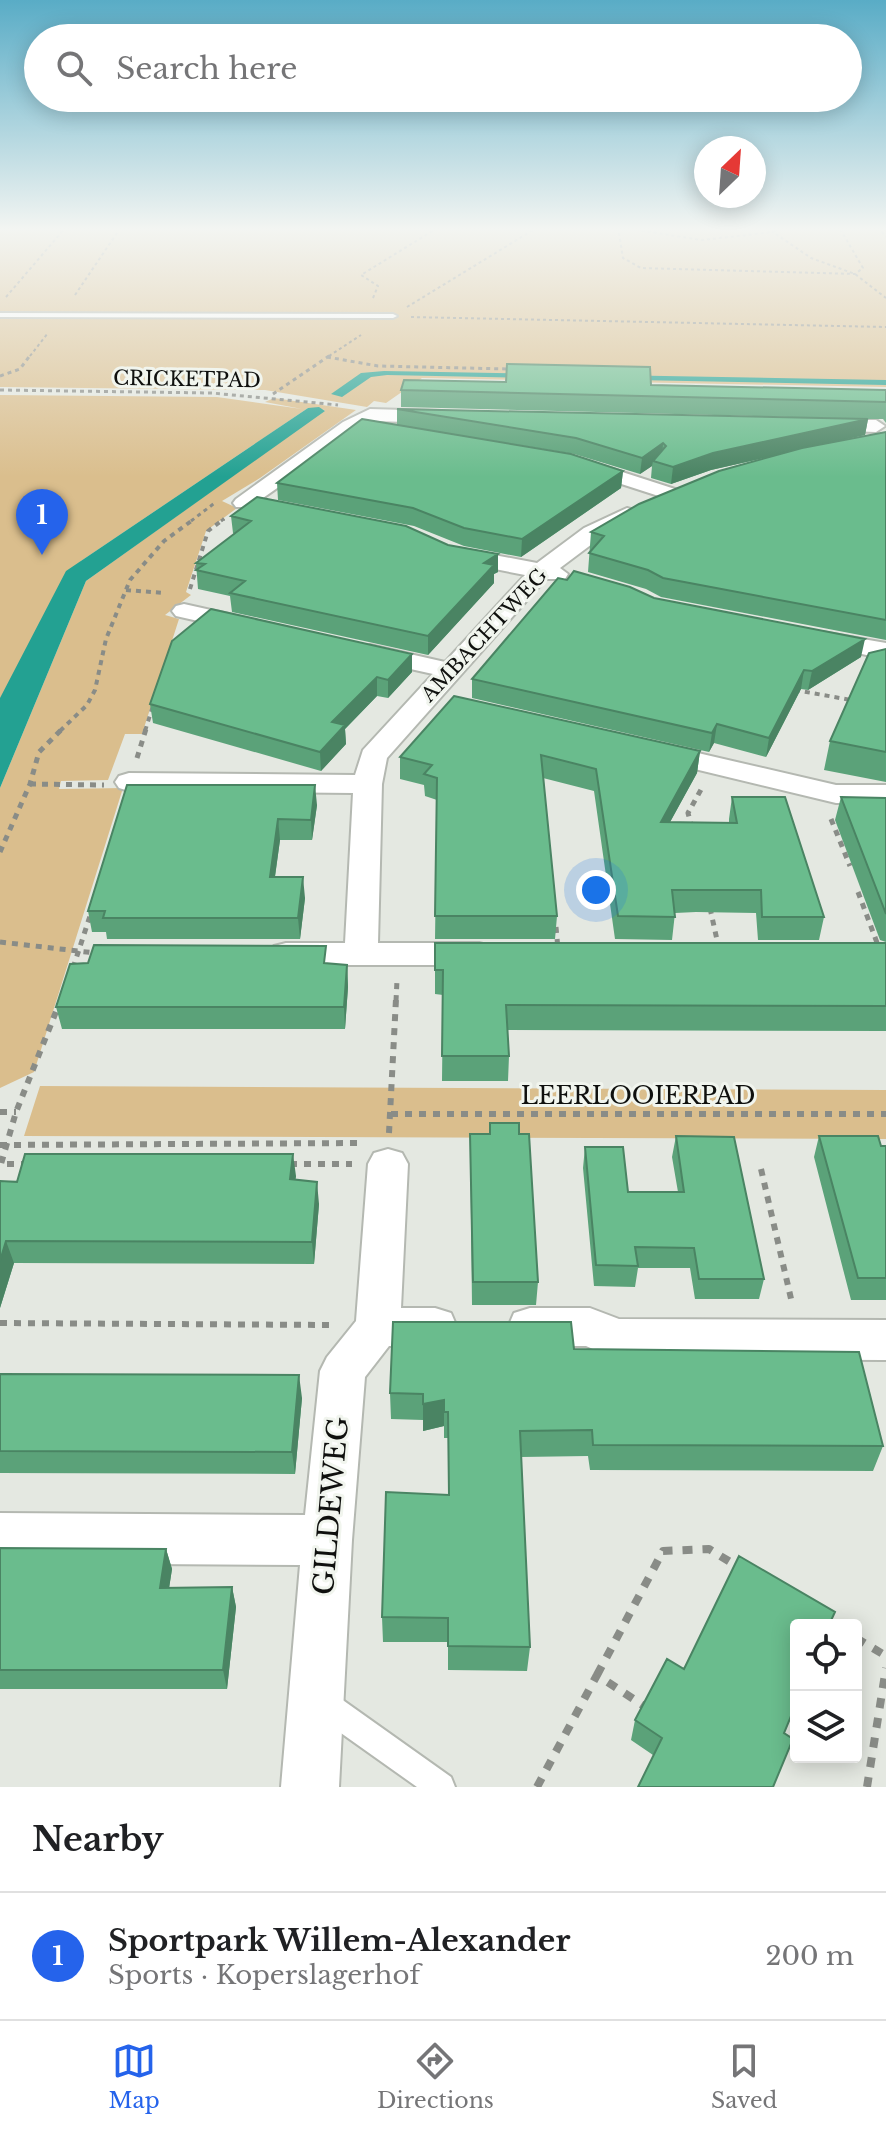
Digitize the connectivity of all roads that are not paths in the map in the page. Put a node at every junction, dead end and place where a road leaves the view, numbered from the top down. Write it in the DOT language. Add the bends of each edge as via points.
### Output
graph roads {
  1 [pos="0,315"];
  2 [pos="393,316"];
  3 [pos="459,418"];
  4 [pos="350,426"];
  5 [pos="881,433"];
  6 [pos="407,435"];
  7 [pos="817,441"];
  8 [pos="841,448"];
  9 [pos="559,461"];
  10 [pos="695,485"];
  11 [pos="671,494"];
  12 [pos="274,509"];
  13 [pos="435,546"];
  14 [pos="541,571"];
  15 [pos="579,579"];
  16 [pos="187,605"];
  17 [pos="265,629"];
  18 [pos="803,635"];
  19 [pos="351,649"];
  20 [pos="880,650"];
  21 [pos="453,671"];
  22 [pos="426,698"];
  23 [pos="454,704"];
  24 [pos="627,745"];
  25 [pos="129,782"];
  26 [pos="368,784"];
  27 [pos="886,794"];
  28 [pos="557,939"];
  29 [pos="251,954"];
  30 [pos="361,954"];
  31 [pos="388,1154"];
  32 [pos="378,1327"];
  33 [pos="886,1340"];
  34 [pos="0,1538"];
  35 [pos="327,1540"];
  36 [pos="316,1698"];
  37 [pos="310,1787"];
  38 [pos="441,1787"];
  1 -- 2 [label="lane"];
  3 -- 4 [label="street" via="372,412"];
  4 -- 6 [label="street"];
  4 -- 12 [label="street" via="243,503"];
  5 -- 7 [label="street" via="800,426"];
  5 -- 8 [label="street"];
  9 -- 11 [label="street"];
  10 -- 11 [label="street, AMBACHTWEG"];
  11 -- 14 [label="street, AMBACHTWEG" via="610,523"];
  13 -- 14 [label="street"];
  14 -- 15 [label="street"];
  14 -- 21 [label="street, AMBACHTWEG"];
  16 -- 17 [label="street"];
  18 -- 20 [label="street"];
  19 -- 21 [label="street"];
  21 -- 22 [label="street, AMBACHTWEG"];
  22 -- 23 [label="street"];
  22 -- 26 [label="street, AMBACHTWEG" via="373,756"];
  24 -- 27 [label="street" via="820,791"];
  25 -- 26 [label="street"];
  26 -- 30 [label="street, AMBACHTWEG"];
  28 -- 30 [label="street"];
  29 -- 30 [label="street"];
  31 -- 32 [label="street"];
  32 -- 33 [label="street" via="590,1327 616,1339"];
  32 -- 35 [label="street, GILDEWEG" via="343,1371"];
  34 -- 35 [label="street"];
  35 -- 36 [label="street, GILDEWEG"];
  36 -- 37 [label="street, GILDEWEG"];
  36 -- 38 [label="lane"];
}
